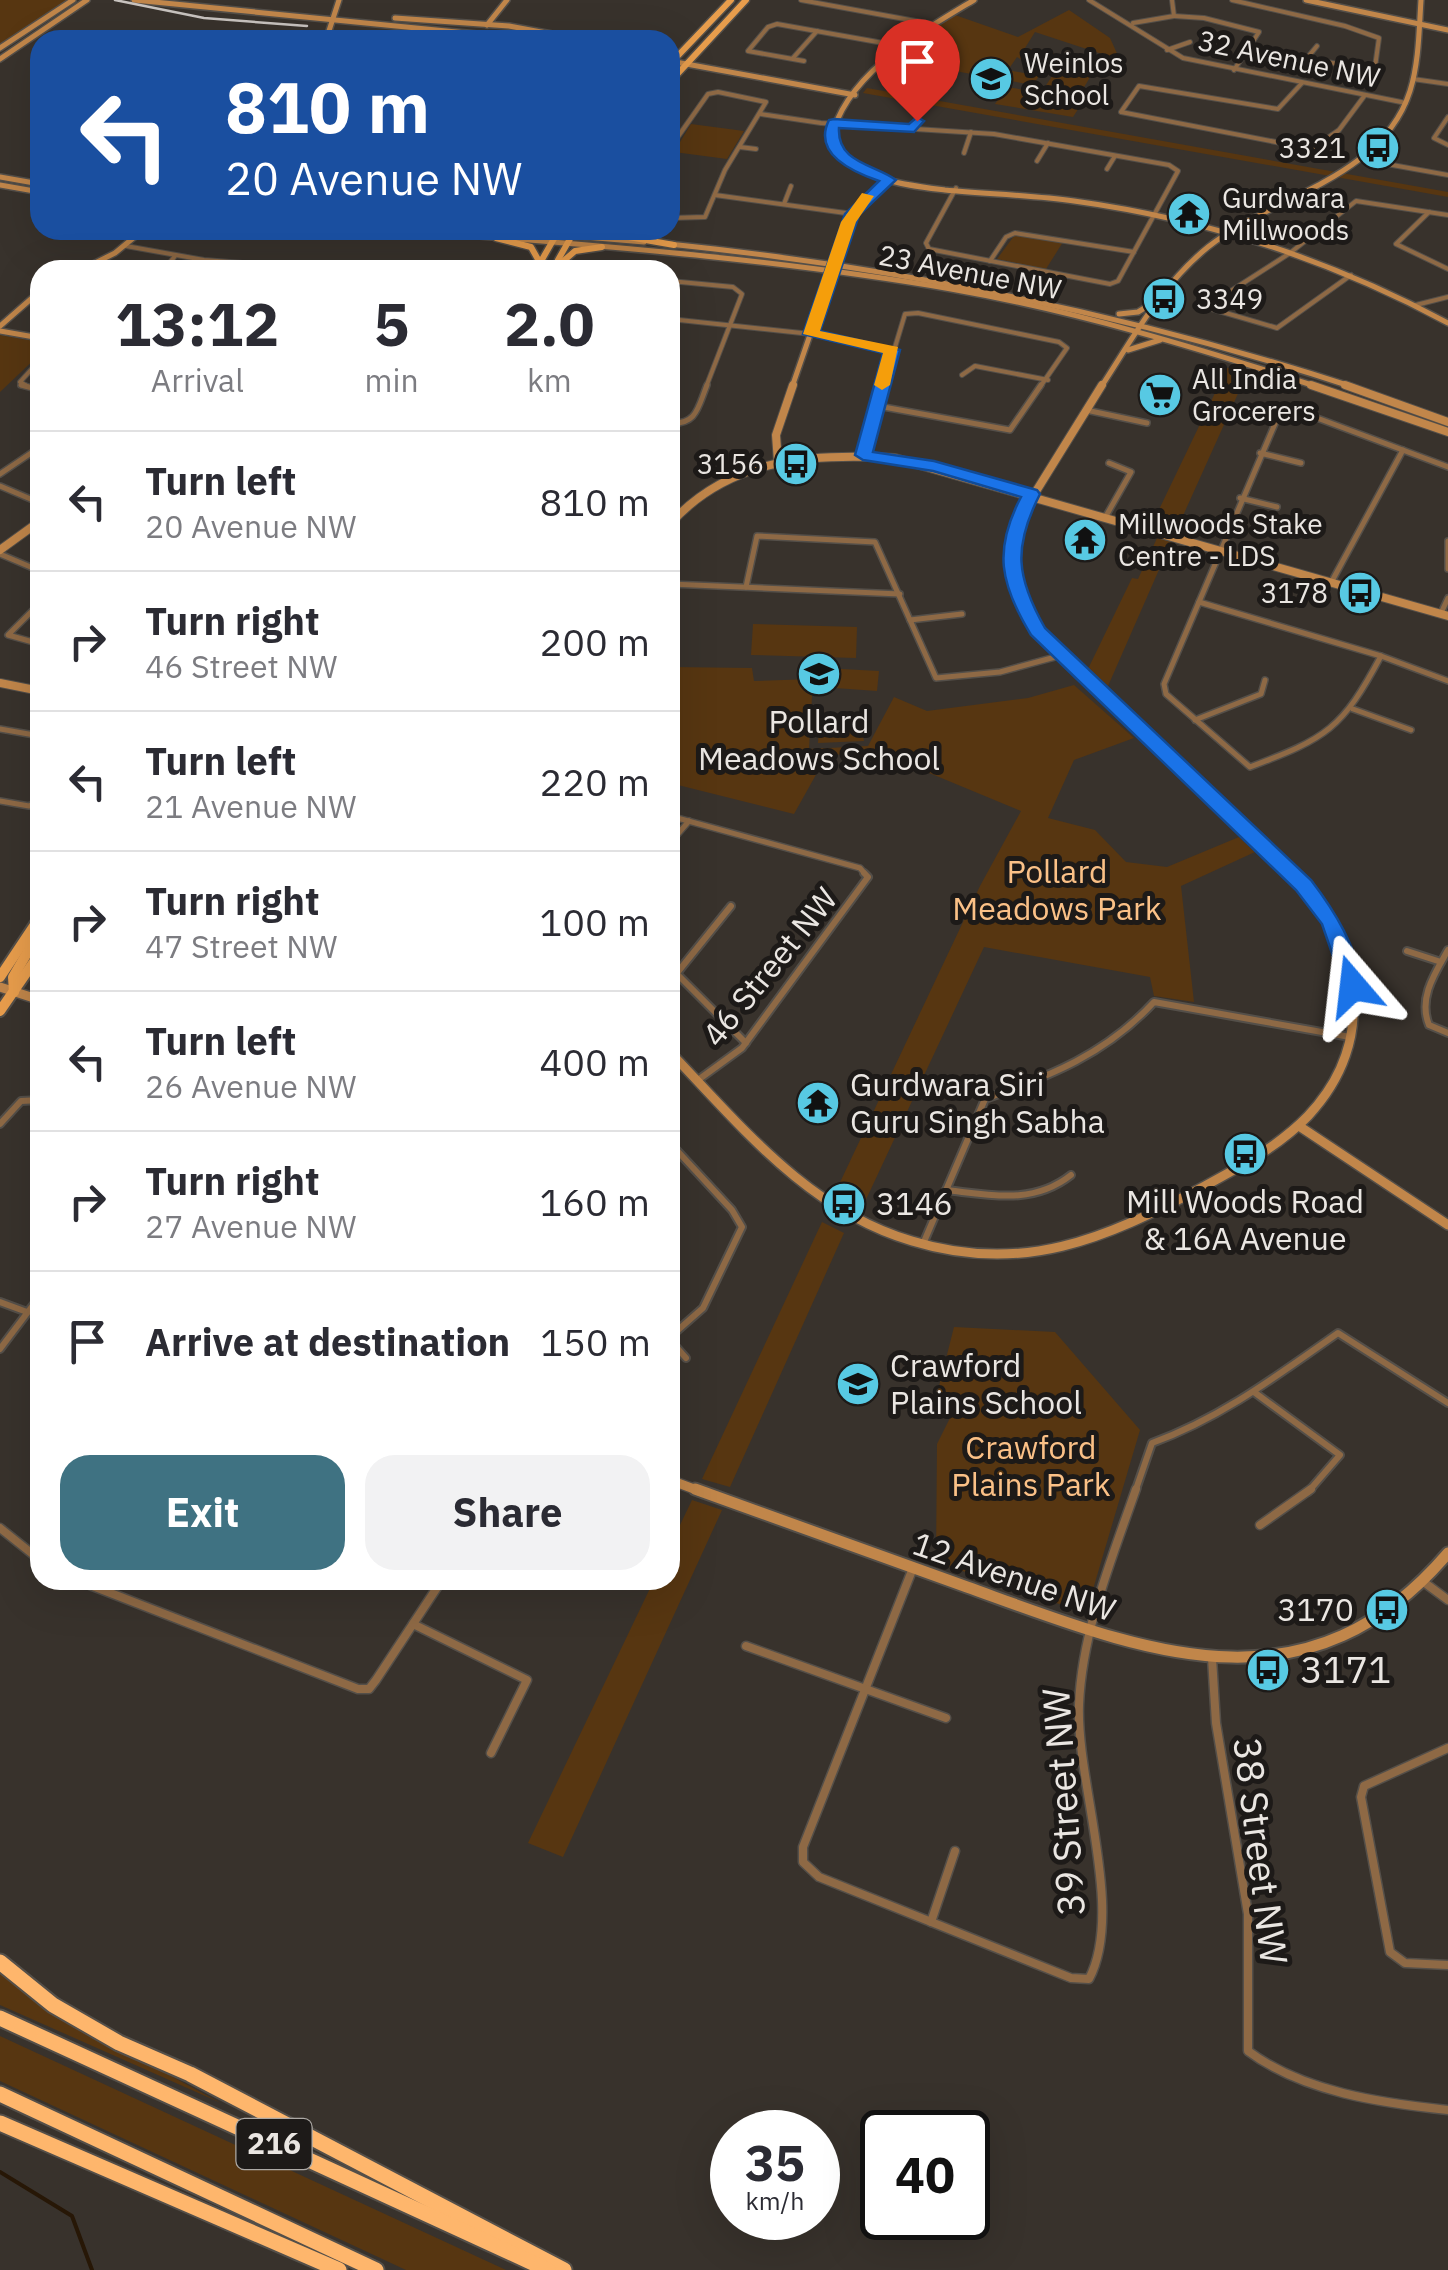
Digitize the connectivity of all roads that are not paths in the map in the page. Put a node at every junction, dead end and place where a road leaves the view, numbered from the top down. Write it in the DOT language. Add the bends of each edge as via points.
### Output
graph roads {
  1 [pos="73,0"];
  2 [pos="84,0"];
  3 [pos="134,0"];
  4 [pos="151,0"];
  5 [pos="339,0"];
  6 [pos="507,0"];
  7 [pos="731,0"];
  8 [pos="746,0"];
  9 [pos="801,0"];
  10 [pos="860,0"];
  11 [pos="974,0"];
  12 [pos="1090,0"];
  13 [pos="1109,0"];
  14 [pos="1172,0"];
  15 [pos="1232,0"];
  16 [pos="1306,0"];
  17 [pos="1323,0"];
  18 [pos="1421,0"];
  19 [pos="161,3"];
  20 [pos="1101,4"];
  21 [pos="853,9"];
  22 [pos="1174,16"];
  23 [pos="332,18"];
  24 [pos="1420,22"];
  25 [pos="709,23"];
  26 [pos="1132,23"];
  27 [pos="488,24"];
  28 [pos="932,24"];
  29 [pos="422,26"];
  30 [pos="1448,28"];
  31 [pos="43,30"];
  32 [pos="329,30"];
  33 [pos="461,30"];
  34 [pos="483,30"];
  35 [pos="530,30"];
  36 [pos="817,31"];
  37 [pos="30,39"];
  38 [pos="1190,42"];
  39 [pos="900,46"];
  40 [pos="1317,46"];
  41 [pos="1249,47"];
  42 [pos="0,48"];
  43 [pos="1166,51"];
  44 [pos="680,56"];
  45 [pos="680,57"];
  46 [pos="1307,58"];
  47 [pos="0,59"];
  48 [pos="680,59"];
  49 [pos="792,59"];
  50 [pos="804,61"];
  51 [pos="680,65"];
  52 [pos="1234,70"];
  53 [pos="1413,78"];
  54 [pos="771,80"];
  55 [pos="1302,84"];
  56 [pos="1448,84"];
  57 [pos="855,96"];
  58 [pos="1365,96"];
  59 [pos="1406,104"];
  60 [pos="761,114"];
  61 [pos="1448,117"];
  62 [pos="917,121"];
  63 [pos="834,123"];
  64 [pos="895,127"];
  65 [pos="914,128"];
  66 [pos="971,132"];
  67 [pos="680,134"];
  68 [pos="894,137"];
  69 [pos="1048,144"];
  70 [pos="1448,145"];
  71 [pos="740,147"];
  72 [pos="756,149"];
  73 [pos="964,153"];
  74 [pos="1115,156"];
  75 [pos="1360,158"];
  76 [pos="1037,161"];
  77 [pos="880,168"];
  78 [pos="1107,169"];
  79 [pos="871,174"];
  80 [pos="1448,175"];
  81 [pos="0,176"];
  82 [pos="889,180"];
  83 [pos="30,182"];
  84 [pos="0,185"];
  85 [pos="791,186"];
  86 [pos="956,188"];
  87 [pos="30,190"];
  88 [pos="715,195"];
  89 [pos="784,204"];
  90 [pos="1429,212"];
  91 [pos="852,214"];
  92 [pos="1154,216"];
  93 [pos="1448,216"];
  94 [pos="680,218"];
  95 [pos="1319,220"];
  96 [pos="1328,223"];
  97 [pos="1225,234"];
  98 [pos="133,240"];
  99 [pos="504,240"];
  100 [pos="575,240"];
  101 [pos="605,240"];
  102 [pos="646,240"];
  103 [pos="675,245"];
  104 [pos="126,246"];
  105 [pos="602,247"];
  106 [pos="1133,254"];
  107 [pos="1290,254"];
  108 [pos="175,256"];
  109 [pos="1140,258"];
  110 [pos="99,260"];
  111 [pos="172,260"];
  112 [pos="207,260"];
  113 [pos="539,260"];
  114 [pos="560,260"];
  115 [pos="990,261"];
  116 [pos="834,266"];
  117 [pos="1448,269"];
  118 [pos="1350,276"];
  119 [pos="680,282"];
  120 [pos="1232,282"];
  121 [pos="1240,285"];
  122 [pos="1448,297"];
  123 [pos="30,300"];
  124 [pos="1157,300"];
  125 [pos="1024,304"];
  126 [pos="1416,305"];
  127 [pos="1098,317"];
  128 [pos="680,320"];
  129 [pos="1144,322"];
  130 [pos="1448,323"];
  131 [pos="730,326"];
  132 [pos="0,328"];
  133 [pos="1138,330"];
  134 [pos="811,334"];
  135 [pos="30,336"];
  136 [pos="1192,336"];
  137 [pos="1180,342"];
  138 [pos="892,350"];
  139 [pos="1122,355"];
  140 [pos="1259,355"];
  141 [pos="30,372"];
  142 [pos="962,375"];
  143 [pos="1048,380"];
  144 [pos="30,386"];
  145 [pos="876,406"];
  146 [pos="1086,410"];
  147 [pos="1448,422"];
  148 [pos="680,423"];
  149 [pos="1147,423"];
  150 [pos="1448,432"];
  151 [pos="1403,450"];
  152 [pos="1260,452"];
  153 [pos="30,454"];
  154 [pos="863,455"];
  155 [pos="778,462"];
  156 [pos="1300,463"];
  157 [pos="1109,464"];
  158 [pos="1448,466"];
  159 [pos="0,474"];
  160 [pos="728,479"];
  161 [pos="0,486"];
  162 [pos="1031,494"];
  163 [pos="30,498"];
  164 [pos="1240,498"];
  165 [pos="1276,508"];
  166 [pos="680,510"];
  167 [pos="1106,516"];
  168 [pos="30,530"];
  169 [pos="1448,541"];
  170 [pos="1222,549"];
  171 [pos="0,552"];
  172 [pos="30,566"];
  173 [pos="1448,569"];
  174 [pos="1332,581"];
  175 [pos="680,584"];
  176 [pos="746,587"];
  177 [pos="900,594"];
  178 [pos="1448,598"];
  179 [pos="1200,602"];
  180 [pos="30,613"];
  181 [pos="962,614"];
  182 [pos="1444,615"];
  183 [pos="910,620"];
  184 [pos="30,641"];
  185 [pos="1060,656"];
  186 [pos="1380,656"];
  187 [pos="936,678"];
  188 [pos="1265,680"];
  189 [pos="1448,681"];
  190 [pos="0,684"];
  191 [pos="30,690"];
  192 [pos="1353,710"];
  193 [pos="1195,720"];
  194 [pos="0,729"];
  195 [pos="1412,730"];
  196 [pos="30,734"];
  197 [pos="0,802"];
  198 [pos="30,803"];
  199 [pos="680,819"];
  200 [pos="689,821"];
  201 [pos="680,831"];
  202 [pos="731,906"];
  203 [pos="30,932"];
  204 [pos="30,949"];
  205 [pos="1448,950"];
  206 [pos="1407,951"];
  207 [pos="1441,962"];
  208 [pos="30,968"];
  209 [pos="680,970"];
  210 [pos="0,977"];
  211 [pos="680,977"];
  212 [pos="0,987"];
  213 [pos="14,992"];
  214 [pos="30,997"];
  215 [pos="0,1010"];
  216 [pos="1448,1033"];
  217 [pos="1350,1036"];
  218 [pos="746,1043"];
  219 [pos="680,1062"];
  220 [pos="698,1080"];
  221 [pos="30,1099"];
  222 [pos="0,1124"];
  223 [pos="1298,1126"];
  224 [pos="680,1154"];
  225 [pos="1071,1175"];
  226 [pos="946,1190"];
  227 [pos="1448,1225"];
  228 [pos="923,1244"];
  229 [pos="0,1302"];
  230 [pos="30,1309"];
  231 [pos="28,1312"];
  232 [pos="680,1330"];
  233 [pos="0,1349"];
  234 [pos="680,1351"];
  235 [pos="686,1358"];
  236 [pos="1254,1392"];
  237 [pos="1448,1402"];
  238 [pos="680,1484"];
  239 [pos="1260,1524"];
  240 [pos="0,1528"];
  241 [pos="30,1552"];
  242 [pos="1448,1553"];
  243 [pos="914,1568"];
  244 [pos="1425,1583"];
  245 [pos="102,1590"];
  246 [pos="435,1590"];
  247 [pos="1448,1600"];
  248 [pos="413,1624"];
  249 [pos="1093,1631"];
  250 [pos="746,1646"];
  251 [pos="1212,1658"];
  252 [pos="865,1688"];
  253 [pos="946,1718"];
  254 [pos="1448,1748"];
  255 [pos="491,1753"];
  256 [pos="955,1850"];
  257 [pos="931,1922"];
  258 [pos="0,1962"];
  259 [pos="1448,1965"];
  260 [pos="0,2018"];
  261 [pos="0,2094"];
  262 [pos="1448,2110"];
  263 [pos="0,2123"];
  264 [pos="338,2270"];
  265 [pos="376,2270"];
  266 [pos="548,2270"];
  267 [pos="564,2270"];
  1 -- 42 [label="street"];
  2 -- 31 [label="street"];
  3 -- 19 [label="street"];
  4 -- 19 [label="street"];
  5 -- 23 [label="street"];
  6 -- 27 [label="street"];
  7 -- 25 [label="main road"];
  8 -- 48 [label="main road"];
  9 -- 21 [label="street"];
  10 -- 21 [label="street"];
  11 -- 28 [label="street"];
  12 -- 20 [label="street, 32 Avenue NW"];
  13 -- 20 [label="street"];
  14 -- 22 [label="street"];
  15 -- 46 [label="street" via="1378,35 1374,68"];
  16 -- 24 [label="street"];
  17 -- 24 [label="street"];
  18 -- 24 [label="street"];
  19 -- 23 [label="street"];
  20 -- 26 [label="street, 32 Avenue NW"];
  21 -- 28 [label="street"];
  22 -- 26 [label="street"];
  22 -- 41 [label="street" via="1259,32"];
  23 -- 27 [label="street"];
  23 -- 29 [label="street"];
  23 -- 32 [label="street"];
  24 -- 30 [label="street"];
  24 -- 53 [label="street"];
  25 -- 44 [label="main road"];
  25 -- 45 [label="main road"];
  26 -- 43 [label="street, 32 Avenue NW"];
  27 -- 29 [label="street"];
  27 -- 34 [label="street"];
  27 -- 35 [label="street"];
  28 -- 39 [label="street"];
  29 -- 33 [label="street"];
  36 -- 39 [label="street"];
  36 -- 49 [label="street"];
  36 -- 49 [label="street" via="774,24 748,51"];
  37 -- 47 [label="street"];
  38 -- 43 [label="street, 32 Avenue NW"];
  39 -- 57 [label="street"];
  40 -- 46 [label="street"];
  41 -- 46 [label="street"];
  41 -- 52 [label="street"];
  43 -- 52 [label="street, 32 Avenue NW"];
  49 -- 50 [label="street"];
  51 -- 54 [label="street"];
  52 -- 55 [label="street, 32 Avenue NW"];
  53 -- 56 [label="street"];
  53 -- 59 [label="street"];
  54 -- 57 [label="main road"];
  55 -- 58 [label="street, 32 Avenue NW"];
  55 -- 58 [label="street" via="1280,108 1138,86 1122,114 1314,149"];
  57 -- 63 [label="street"];
  58 -- 59 [label="street, 32 Avenue NW"];
  59 -- 75 [label="street" via="1389,133"];
  60 -- 63 [label="street"];
  60 -- 67 [label="street" via="766,102 709,93"];
  60 -- 71 [label="street"];
  61 -- 70 [label="street" via="1436,141"];
  62 -- 65 [label="street"];
  63 -- 64 [label="street"];
  63 -- 79 [label="street" via="831,140 842,157"];
  64 -- 65 [label="street"];
  64 -- 68 [label="street"];
  65 -- 66 [label="street"];
  66 -- 69 [label="street"];
  66 -- 73 [label="street"];
  69 -- 74 [label="street"];
  69 -- 76 [label="street"];
  71 -- 72 [label="street"];
  71 -- 88 [label="street"];
  74 -- 78 [label="street"];
  74 -- 92 [label="street" via="1177,168"];
  75 -- 80 [label="street"];
  75 -- 97 [label="street"];
  77 -- 79 [label="street"];
  79 -- 82 [label="street"];
  81 -- 83 [label="main road"];
  82 -- 86 [label="street"];
  82 -- 91 [label="street"];
  84 -- 87 [label="street"];
  85 -- 89 [label="street"];
  86 -- 92 [label="street"];
  86 -- 115 [label="street" via="927,248"];
  88 -- 89 [label="street"];
  88 -- 94 [label="street" via="703,219"];
  89 -- 91 [label="street"];
  90 -- 93 [label="street"];
  90 -- 96 [label="street" via="1358,200"];
  90 -- 117 [label="street" via="1396,244"];
  91 -- 116 [label="main road"];
  92 -- 97 [label="street"];
  92 -- 106 [label="street"];
  95 -- 96 [label="street"];
  96 -- 107 [label="street"];
  97 -- 107 [label="street"];
  97 -- 124 [label="street"];
  98 -- 104 [label="street"];
  99 -- 113 [label="main road" via="531,247"];
  100 -- 105 [label="street, 23 Avenue NW"];
  101 -- 103 [label="street"];
  102 -- 103 [label="main road"];
  103 -- 116 [label="main road, 23 Avenue NW"];
  104 -- 108 [label="street"];
  104 -- 110 [label="street"];
  105 -- 114 [label="main road"];
  105 -- 116 [label="street, 23 Avenue NW"];
  106 -- 109 [label="street"];
  106 -- 115 [label="street" via="1011,234"];
  106 -- 115 [label="street" via="1113,284"];
  107 -- 118 [label="street"];
  107 -- 121 [label="street"];
  108 -- 111 [label="street"];
  108 -- 112 [label="street"];
  116 -- 125 [label="street, 23 Avenue NW"];
  116 -- 127 [label="street, 23 Avenue NW" via="926,276"];
  116 -- 134 [label="street"];
  118 -- 121 [label="street" via="1273,328 1214,310"];
  118 -- 126 [label="street"];
  119 -- 131 [label="street" via="739,289"];
  120 -- 121 [label="street"];
  122 -- 126 [label="street"];
  123 -- 132 [label="street"];
  124 -- 127 [label="street" via="1132,313"];
  124 -- 129 [label="street"];
  124 -- 136 [label="street" via="1154,314"];
  125 -- 127 [label="street, 23 Avenue NW"];
  125 -- 129 [label="street"];
  126 -- 130 [label="street"];
  127 -- 129 [label="street, 23 Avenue NW"];
  127 -- 133 [label="main road, 23 Avenue NW"];
  127 -- 139 [label="street" via="1123,336"];
  128 -- 131 [label="street"];
  129 -- 133 [label="street"];
  129 -- 136 [label="main road, 23 Avenue NW"];
  131 -- 134 [label="street"];
  131 -- 148 [label="street" via="694,419"];
  132 -- 135 [label="street"];
  133 -- 137 [label="street, 23 Avenue NW"];
  133 -- 139 [label="street"];
  133 -- 140 [label="main road"];
  134 -- 138 [label="street"];
  134 -- 155 [label="street" via="776,435"];
  136 -- 140 [label="main road, 23 Avenue NW"];
  137 -- 139 [label="street" via="1142,343"];
  137 -- 150 [label="street, 23 Avenue NW"];
  138 -- 143 [label="street" via="907,314 1066,346"];
  138 -- 145 [label="street"];
  139 -- 146 [label="street"];
  140 -- 147 [label="main road, 23 Avenue NW"];
  141 -- 144 [label="street" via="20,383"];
  142 -- 143 [label="street" via="975,366"];
  143 -- 145 [label="street" via="1010,430"];
  145 -- 154 [label="street"];
  146 -- 149 [label="street"];
  146 -- 162 [label="street"];
  151 -- 152 [label="street" via="1284,410"];
  151 -- 158 [label="street"];
  151 -- 174 [label="street"];
  152 -- 156 [label="street"];
  152 -- 164 [label="street"];
  153 -- 159 [label="street"];
  154 -- 155 [label="street"];
  154 -- 162 [label="street" via="934,466"];
  155 -- 160 [label="street"];
  157 -- 167 [label="street" via="1131,472"];
  160 -- 166 [label="main road"];
  161 -- 163 [label="street"];
  162 -- 167 [label="street"];
  162 -- 185 [label="street" via="1015,526 1012,575 1030,620"];
  164 -- 165 [label="street"];
  164 -- 170 [label="street"];
  167 -- 170 [label="street"];
  168 -- 171 [label="street"];
  169 -- 173 [label="street"];
  170 -- 174 [label="street"];
  170 -- 179 [label="street"];
  171 -- 172 [label="street"];
  174 -- 182 [label="street"];
  175 -- 176 [label="street"];
  176 -- 177 [label="street"];
  176 -- 177 [label="street" via="758,536 876,542"];
  177 -- 183 [label="street"];
  178 -- 182 [label="street"];
  179 -- 186 [label="street"];
  179 -- 193 [label="street" via="1164,684 1166,694"];
  180 -- 184 [label="street" via="8,634"];
  181 -- 183 [label="street"];
  183 -- 187 [label="street"];
  185 -- 187 [label="street" via="1000,672"];
  185 -- 217 [label="street" via="1291,870 1326,913 1353,986"];
  186 -- 189 [label="street"];
  186 -- 192 [label="street"];
  188 -- 193 [label="street" via="1260,694"];
  190 -- 191 [label="street"];
  192 -- 193 [label="street" via="1320,741 1250,767"];
  192 -- 195 [label="street"];
  194 -- 196 [label="street"];
  197 -- 198 [label="street"];
  199 -- 200 [label="street"];
  200 -- 201 [label="street"];
  200 -- 218 [label="street, 46 Street NW" via="867,874 866,884"];
  202 -- 209 [label="street"];
  203 -- 210 [label="main road"];
  204 -- 213 [label="main road"];
  205 -- 207 [label="street"];
  206 -- 207 [label="street"];
  207 -- 216 [label="street" via="1425,1020"];
  208 -- 213 [label="main road"];
  211 -- 218 [label="street"];
  212 -- 213 [label="street"];
  213 -- 214 [label="street"];
  213 -- 215 [label="main road"];
  217 -- 223 [label="street" via="1334,1084"];
  217 -- 226 [label="street" via="1154,1002 1124,1036 1082,1064 985,1099"];
  218 -- 220 [label="street, 46 Street NW"];
  219 -- 220 [label="street"];
  220 -- 228 [label="street" via="809,1192 863,1224"];
  221 -- 222 [label="street"];
  223 -- 227 [label="street"];
  223 -- 228 [label="street" via="1248,1162 1086,1242 1014,1253"];
  224 -- 232 [label="street" via="742,1227 703,1308"];
  225 -- 226 [label="street" via="1048,1192 1016,1197"];
  226 -- 228 [label="street"];
  229 -- 231 [label="street"];
  230 -- 231 [label="street"];
  231 -- 233 [label="street"];
  234 -- 235 [label="street"];
  236 -- 237 [label="street, 39 Street NW" via="1338,1333"];
  236 -- 239 [label="street" via="1340,1455 1304,1496"];
  236 -- 249 [label="street, 39 Street NW" via="1152,1444"];
  238 -- 243 [label="street, 12 Avenue NW"];
  240 -- 241 [label="street"];
  242 -- 244 [label="street, 12 Avenue NW"];
  243 -- 249 [label="street, 12 Avenue NW"];
  243 -- 252 [label="street"];
  244 -- 247 [label="street"];
  244 -- 251 [label="street, 12 Avenue NW" via="1350,1634 1278,1654"];
  245 -- 248 [label="street" via="369,1689"];
  246 -- 248 [label="street"];
  248 -- 255 [label="street" via="527,1680"];
  249 -- 251 [label="street, 12 Avenue NW"];
  249 -- 257 [label="street, 39 Street NW" via="1079,1717 1100,1965 1088,1979 1070,1978"];
  250 -- 252 [label="street"];
  251 -- 262 [label="street, 38 Street NW" via="1216,1723 1248,1914 1248,2051 1340,2090"];
  252 -- 253 [label="street"];
  252 -- 257 [label="street" via="802,1862 818,1876"];
  254 -- 259 [label="street" via="1364,1786 1362,1813 1386,1942 1405,1963"];
  256 -- 257 [label="street"];
  258 -- 267 [label="highway" via="53,2005 119,2043"];
  260 -- 266 [label="highway, 216"];
  261 -- 265 [label="highway, 216"];
  263 -- 264 [label="highway"];
}
